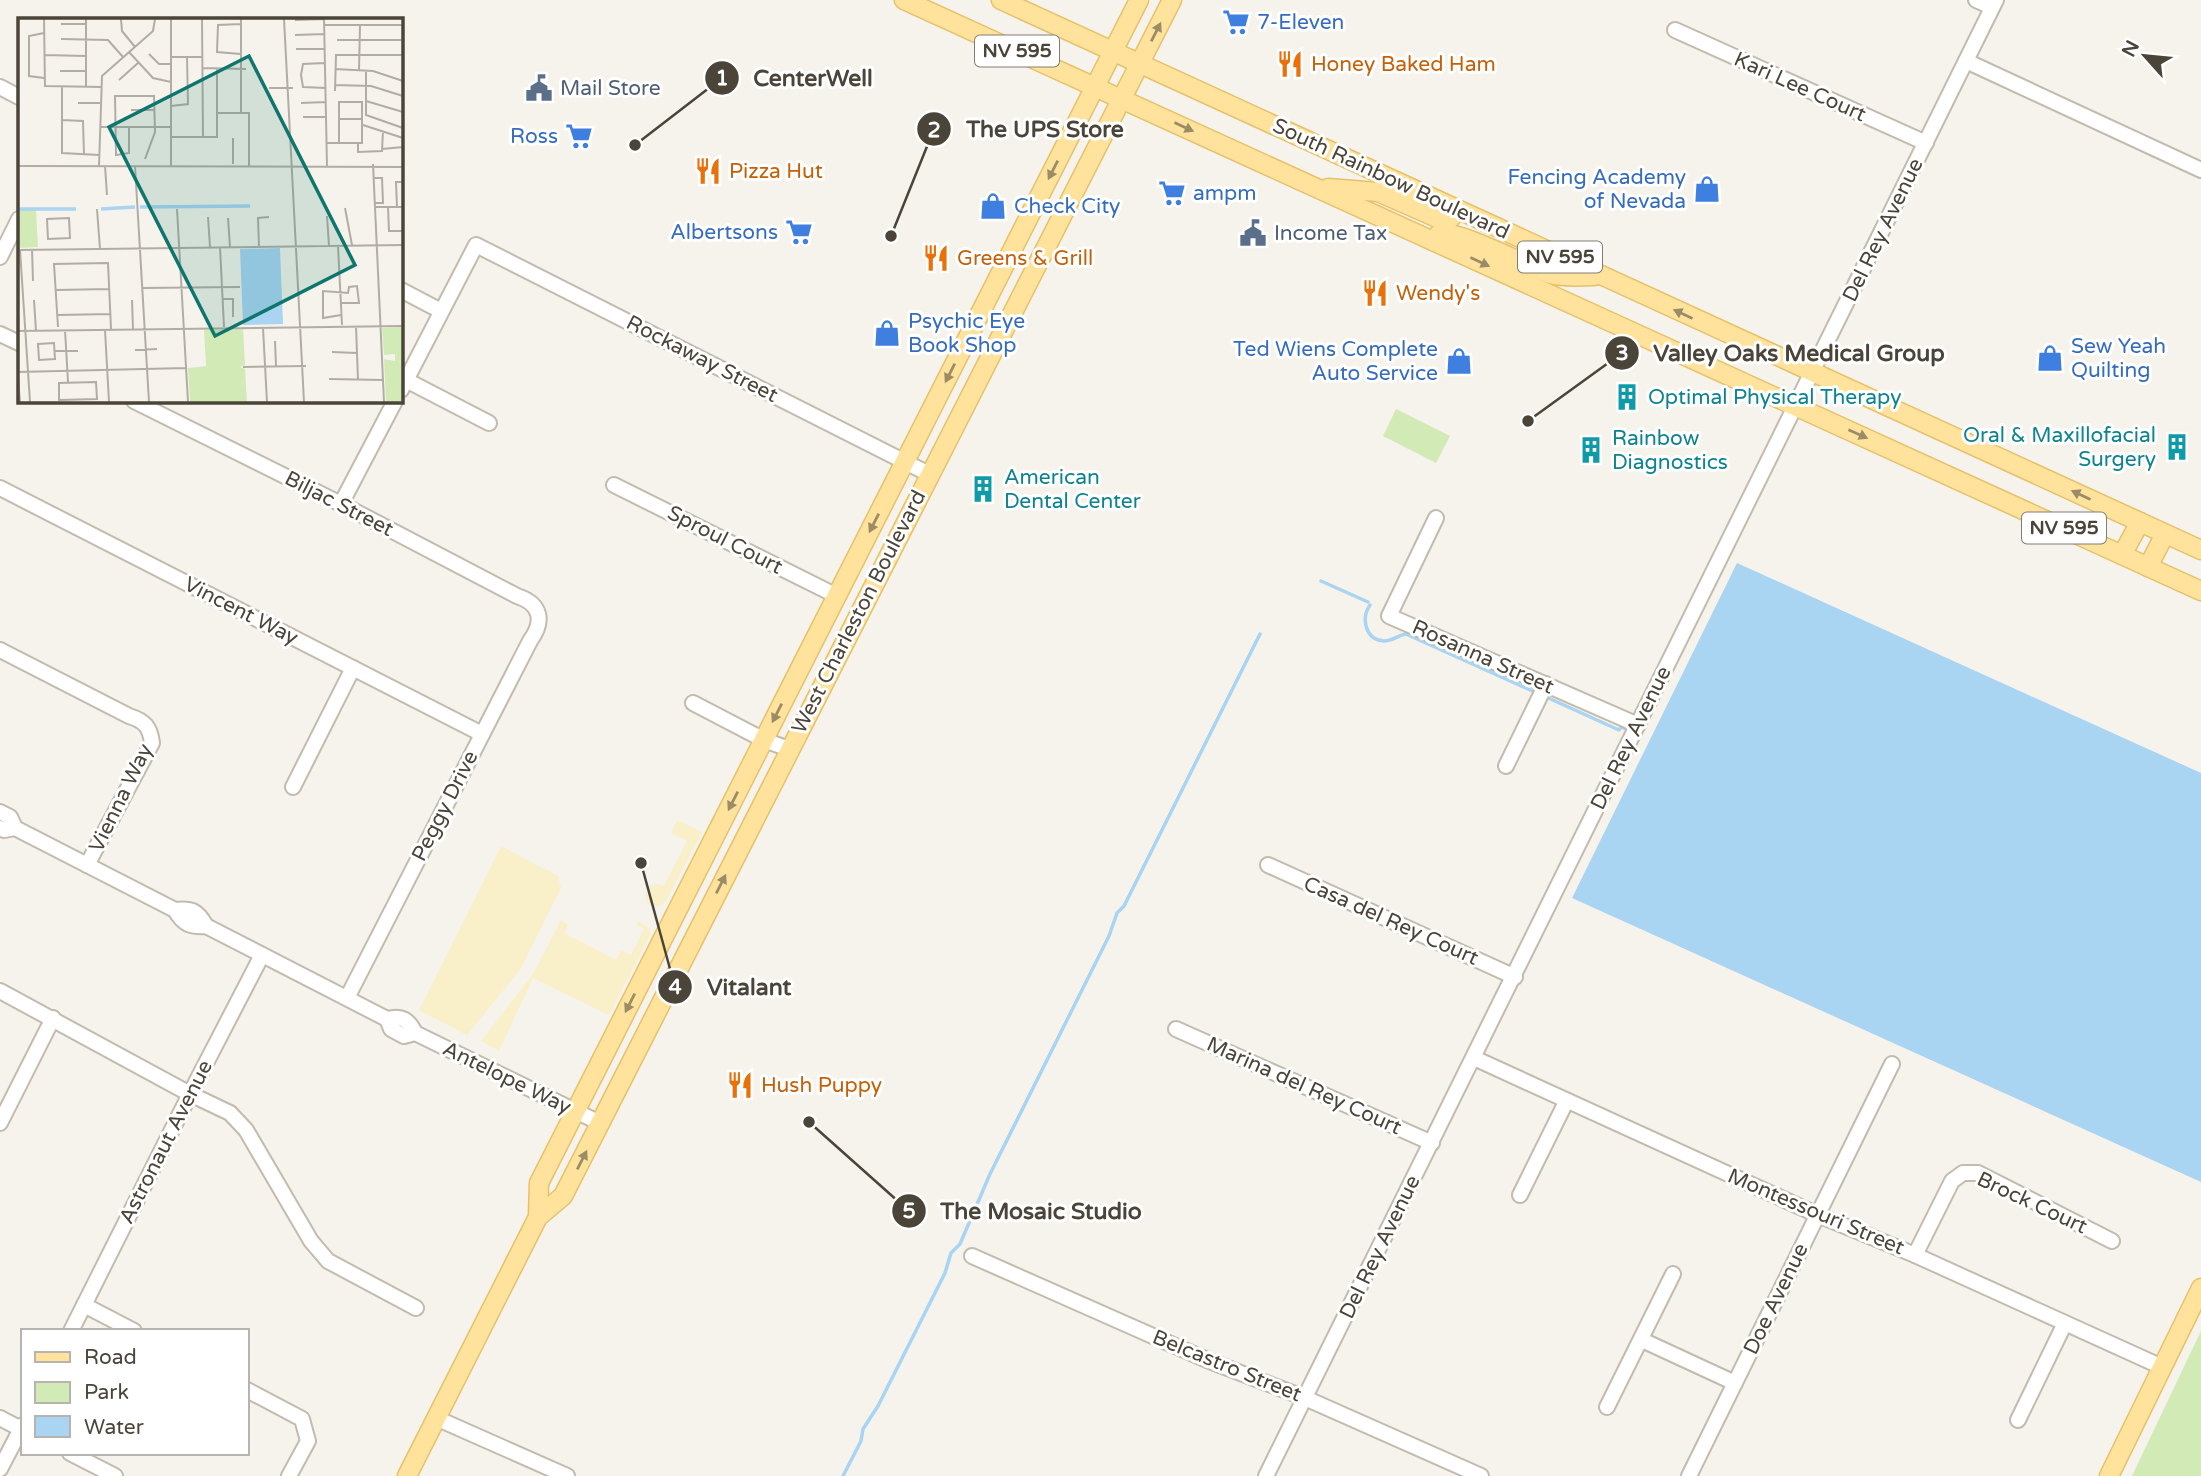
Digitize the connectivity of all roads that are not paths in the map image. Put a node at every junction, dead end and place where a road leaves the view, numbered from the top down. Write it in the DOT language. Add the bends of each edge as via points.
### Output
graph roads {
  1 [pos="904,0"];
  2 [pos="1001,0"];
  3 [pos="1139,0"];
  4 [pos="1172,0"];
  5 [pos="1976,0"];
  6 [pos="1994,4"];
  7 [pos="1675,30"];
  8 [pos="1113,51"];
  9 [pos="1966,61"];
  10 [pos="1140,63"];
  11 [pos="0,87"];
  12 [pos="1095,87"];
  13 [pos="18,96"];
  14 [pos="1122,99"];
  15 [pos="1926,143"];
  16 [pos="2201,170"];
  17 [pos="1314,187"];
  18 [pos="1457,210"];
  19 [pos="18,221"];
  20 [pos="1433,241"];
  21 [pos="0,257"];
  22 [pos="1601,276"];
  23 [pos="402,291"];
  24 [pos="441,311"];
  25 [pos="0,334"];
  26 [pos="18,343"];
  27 [pos="1812,373"];
  28 [pos="403,385"];
  29 [pos="136,402"];
  30 [pos="394,402"];
  31 [pos="1795,406"];
  32 [pos="489,423"];
  33 [pos="905,462"];
  34 [pos="929,474"];
  35 [pos="614,485"];
  36 [pos="0,488"];
  37 [pos="341,505"];
  38 [pos="1436,518"];
  39 [pos="2140,522"];
  40 [pos="2165,534"];
  41 [pos="2201,550"];
  42 [pos="2122,555"];
  43 [pos="2148,567"];
  44 [pos="2201,591"];
  45 [pos="837,596"];
  46 [pos="538,613"];
  47 [pos="0,650"];
  48 [pos="353,667"];
  49 [pos="1546,684"];
  50 [pos="693,703"];
  51 [pos="1638,725"];
  52 [pos="482,734"];
  53 [pos="764,740"];
  54 [pos="789,749"];
  55 [pos="1506,766"];
  56 [pos="293,787"];
  57 [pos="0,811"];
  58 [pos="7,828"];
  59 [pos="87,865"];
  60 [pos="1268,865"];
  61 [pos="262,955"];
  62 [pos="1514,977"];
  63 [pos="0,991"];
  64 [pos="347,998"];
  65 [pos="53,1018"];
  66 [pos="1176,1029"];
  67 [pos="1474,1058"];
  68 [pos="1892,1064"];
  69 [pos="190,1094"];
  70 [pos="1566,1102"];
  71 [pos="575,1111"];
  72 [pos="0,1123"];
  73 [pos="600,1123"];
  74 [pos="1432,1143"];
  75 [pos="1520,1195"];
  76 [pos="1818,1215"];
  77 [pos="538,1217"];
  78 [pos="2112,1241"];
  79 [pos="1915,1255"];
  80 [pos="972,1256"];
  81 [pos="1673,1274"];
  82 [pos="2201,1289"];
  83 [pos="84,1304"];
  84 [pos="416,1308"];
  85 [pos="2065,1323"];
  86 [pos="72,1329"];
  87 [pos="130,1329"];
  88 [pos="1642,1340"];
  89 [pos="2162,1367"];
  90 [pos="1735,1383"];
  91 [pos="248,1391"];
  92 [pos="1305,1398"];
  93 [pos="1607,1407"];
  94 [pos="0,1418"];
  95 [pos="436,1418"];
  96 [pos="2018,1420"];
  97 [pos="21,1428"];
  98 [pos="21,1430"];
  99 [pos="74,1455"];
  100 [pos="0,1469"];
  101 [pos="1479,1475"];
  102 [pos="115,1476"];
  103 [pos="289,1476"];
  104 [pos="407,1476"];
  105 [pos="566,1476"];
  106 [pos="1266,1476"];
  107 [pos="1689,1476"];
  108 [pos="2109,1476"];
  1 -- 12 [label="main road, South Rainbow Boulevard / NV 595"];
  2 -- 8 [label="main road, South Rainbow Boulevard / NV 595"];
  3 -- 8 [label="main road, West Charleston Boulevard"];
  10 -- 4 [label="main road, West Charleston Boulevard, one-way"];
  5 -- 6 [label="street"];
  6 -- 9 [label="street, Del Rey Avenue"];
  7 -- 15 [label="street, Kari Lee Court"];
  8 -- 10 [label="main road, South Rainbow Boulevard / NV 595"];
  8 -- 12 [label="main road, West Charleston Boulevard"];
  9 -- 15 [label="street, Del Rey Avenue"];
  9 -- 16 [label="street"];
  10 -- 14 [label="main road, West Charleston Boulevard"];
  10 -- 18 [label="main road, South Rainbow Boulevard / NV 595"];
  11 -- 13 [label="street"];
  12 -- 14 [label="main road, South Rainbow Boulevard / NV 595"];
  12 -- 33 [label="main road, West Charleston Boulevard, one-way"];
  14 -- 17 [label="main road, South Rainbow Boulevard / NV 595, one-way"];
  14 -- 34 [label="main road, West Charleston Boulevard"];
  15 -- 27 [label="street, Del Rey Avenue"];
  17 -- 18 [label="main road" via="1378,192 1444,221"];
  17 -- 20 [label="main road, South Rainbow Boulevard / NV 595"];
  18 -- 22 [label="main road, South Rainbow Boulevard / NV 595"];
  19 -- 21 [label="street"];
  20 -- 22 [label="main road" via="1439,234 1452,233 1552,275"];
  20 -- 31 [label="main road, South Rainbow Boulevard / NV 595, one-way"];
  27 -- 22 [label="main road, South Rainbow Boulevard / NV 595, one-way"];
  23 -- 24 [label="street"];
  24 -- 28 [label="street"];
  24 -- 33 [label="street, Rockaway Street" via="476,245"];
  25 -- 26 [label="street"];
  27 -- 31 [label="street, Del Rey Avenue"];
  39 -- 27 [label="main road, South Rainbow Boulevard / NV 595, one-way"];
  28 -- 32 [label="street"];
  29 -- 37 [label="street, Biljac Street"];
  30 -- 37 [label="street"];
  31 -- 42 [label="main road, South Rainbow Boulevard / NV 595, one-way"];
  31 -- 51 [label="street, Del Rey Avenue"];
  33 -- 34 [label="street, Rockaway Street"];
  33 -- 45 [label="main road, West Charleston Boulevard, one-way"];
  34 -- 54 [label="main road, West Charleston Boulevard"];
  35 -- 45 [label="street, Sproul Court"];
  36 -- 48 [label="street, Vincent Way"];
  37 -- 46 [label="street, Biljac Street" via="530,600"];
  38 -- 49 [label="street, Rosanna Street" via="1389,616"];
  39 -- 40 [label="main road, South Rainbow Boulevard / NV 595"];
  39 -- 42 [label="main road"];
  40 -- 41 [label="main road, South Rainbow Boulevard / NV 595"];
  40 -- 43 [label="main road"];
  42 -- 43 [label="main road, South Rainbow Boulevard / NV 595"];
  43 -- 44 [label="main road, South Rainbow Boulevard / NV 595"];
  45 -- 53 [label="main road, West Charleston Boulevard, one-way"];
  46 -- 52 [label="street, Peggy Drive" via="538,630"];
  47 -- 59 [label="street, Vienna Way" via="142,720 150,730 152,743"];
  48 -- 52 [label="street, Vincent Way"];
  48 -- 56 [label="street"];
  49 -- 51 [label="street, Rosanna Street"];
  49 -- 55 [label="street"];
  50 -- 53 [label="street"];
  51 -- 62 [label="street, Del Rey Avenue"];
  52 -- 64 [label="street, Peggy Drive"];
  53 -- 54 [label="street"];
  53 -- 71 [label="main road, West Charleston Boulevard, one-way"];
  73 -- 54 [label="main road, West Charleston Boulevard, one-way"];
  57 -- 58 [label="street, Antelope Way" via="10,817"];
  58 -- 59 [label="street, Antelope Way"];
  59 -- 61 [label="street, Antelope Way" via="175,910 189,908 200,914 206,926"];
  60 -- 62 [label="street, Casa del Rey Court"];
  61 -- 64 [label="street, Antelope Way"];
  61 -- 69 [label="street, Astronaut Avenue"];
  62 -- 67 [label="street, Del Rey Avenue"];
  63 -- 65 [label="street"];
  64 -- 71 [label="street, Antelope Way" via="387,1019 391,1029 404,1035 415,1033"];
  65 -- 69 [label="street"];
  65 -- 72 [label="street"];
  66 -- 74 [label="street, Marina del Rey Court"];
  67 -- 70 [label="street, Montessouri Street"];
  67 -- 74 [label="street, Del Rey Avenue"];
  68 -- 76 [label="street, Doe Avenue"];
  69 -- 83 [label="street, Astronaut Avenue"];
  69 -- 84 [label="street" via="230,1113 246,1130 311,1241 328,1261"];
  70 -- 75 [label="street"];
  70 -- 76 [label="street, Montessouri Street"];
  71 -- 73 [label="street, Antelope Way"];
  71 -- 77 [label="main road, West Charleston Boulevard" via="539,1183"];
  77 -- 73 [label="main road, West Charleston Boulevard, one-way" via="563,1196"];
  74 -- 92 [label="street, Del Rey Avenue"];
  76 -- 79 [label="street, Montessouri Street"];
  76 -- 90 [label="street, Doe Avenue"];
  77 -- 95 [label="main road, West Charleston Boulevard"];
  78 -- 79 [label="street, Brock Court" via="1978,1173 1963,1173 1952,1181"];
  79 -- 85 [label="street, Montessouri Street"];
  80 -- 92 [label="street, Belcastro Street"];
  81 -- 88 [label="street"];
  82 -- 89 [label="main road"];
  83 -- 86 [label="street, Astronaut Avenue"];
  83 -- 87 [label="street"];
  85 -- 89 [label="street, Montessouri Street"];
  85 -- 96 [label="street"];
  88 -- 90 [label="street"];
  88 -- 93 [label="street"];
  89 -- 108 [label="main road"];
  90 -- 107 [label="street, Doe Avenue"];
  91 -- 103 [label="street" via="302,1419 308,1441"];
  92 -- 101 [label="street, Belcastro Street"];
  92 -- 106 [label="street, Del Rey Avenue"];
  94 -- 97 [label="street"];
  95 -- 104 [label="main road, West Charleston Boulevard"];
  95 -- 105 [label="street"];
  98 -- 100 [label="street"];
  99 -- 102 [label="street"];
}
